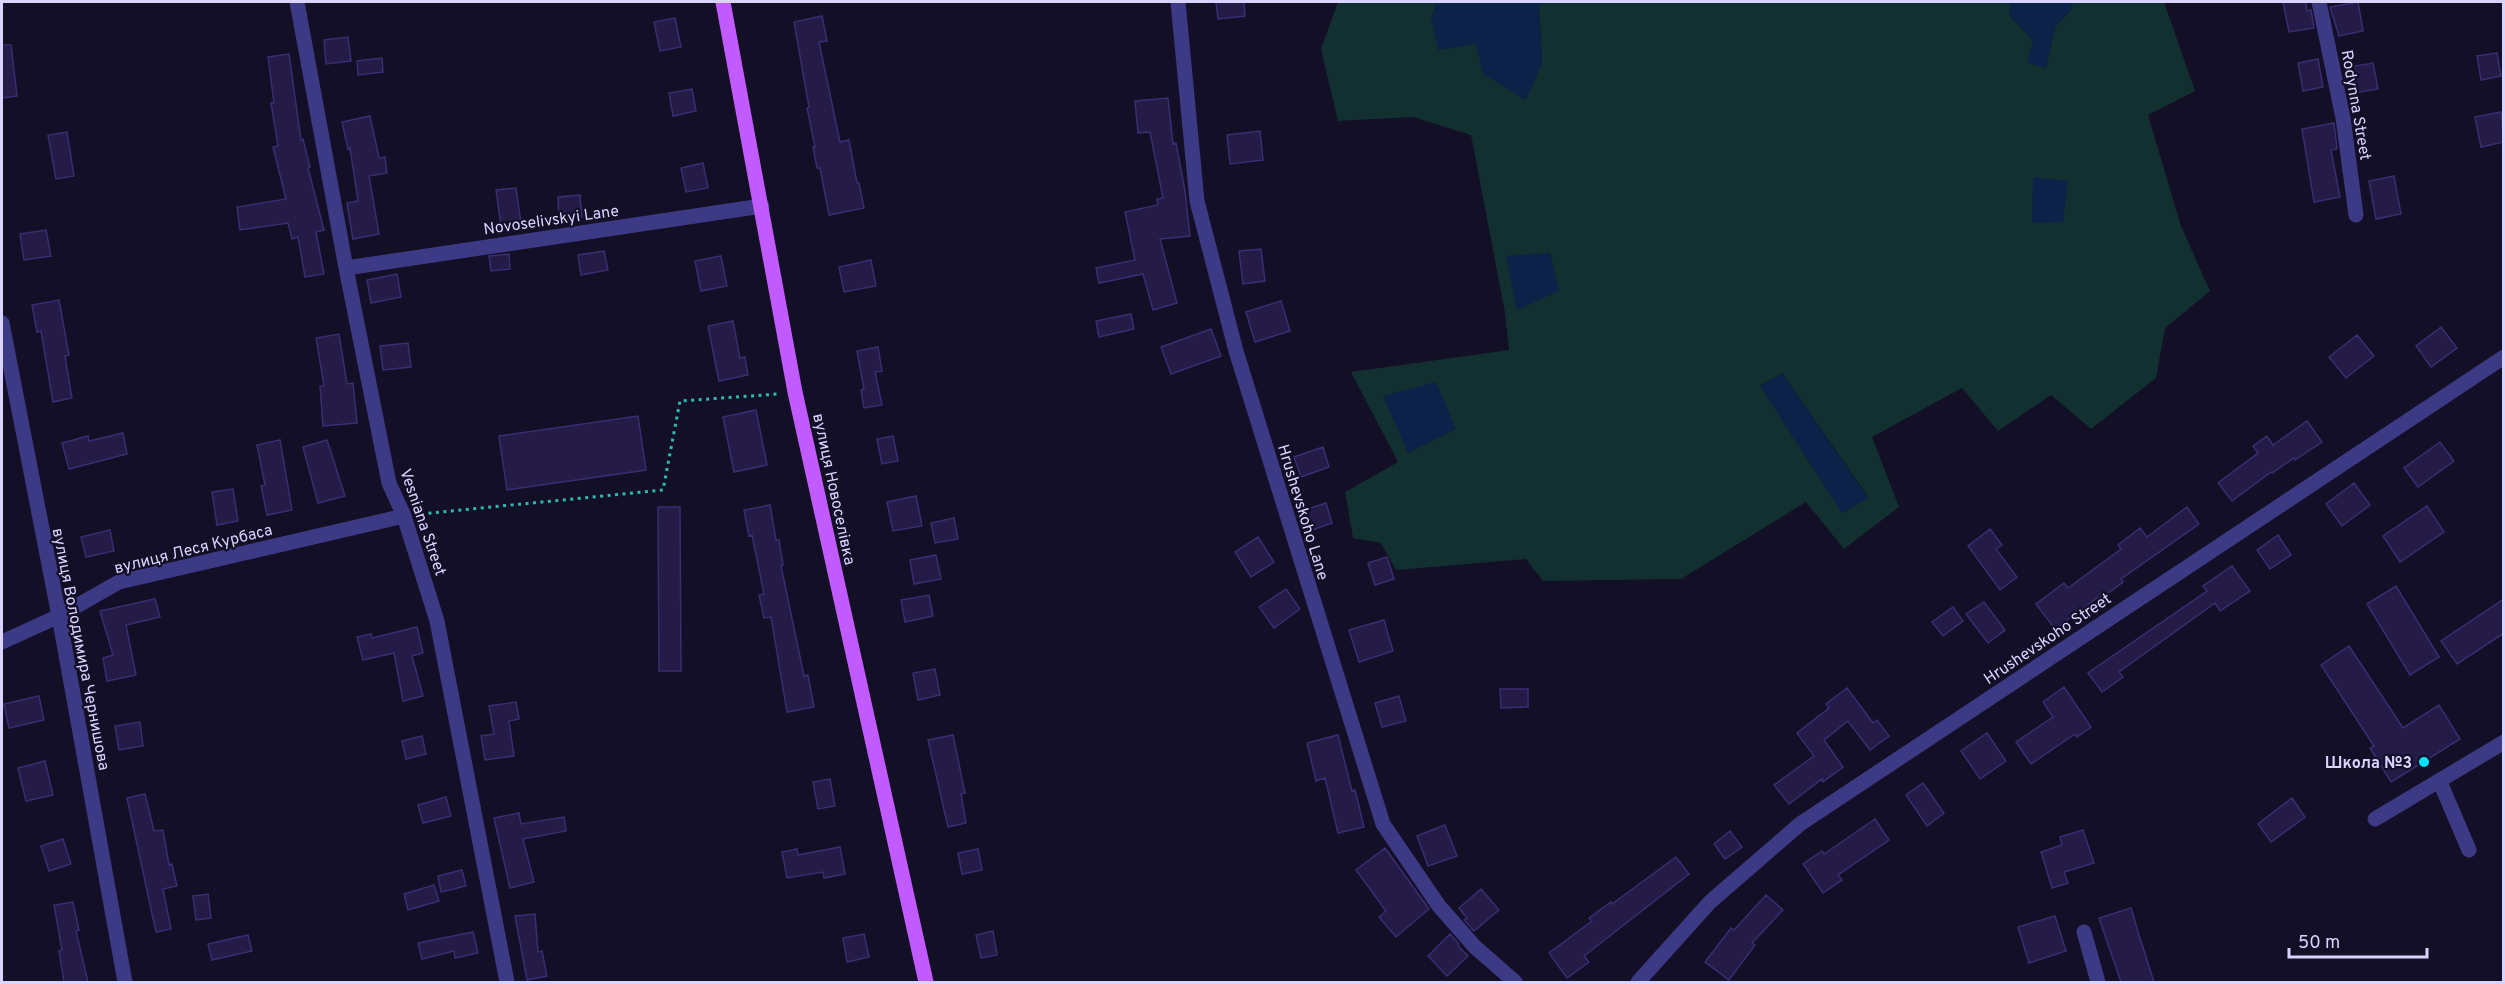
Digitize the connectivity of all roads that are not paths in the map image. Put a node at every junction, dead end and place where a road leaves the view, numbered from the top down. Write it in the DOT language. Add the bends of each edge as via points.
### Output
graph roads {
  1 [pos="297,2"];
  2 [pos="723,2"];
  3 [pos="1178,2"];
  4 [pos="2319,2"];
  5 [pos="762,206"];
  6 [pos="2356,215"];
  7 [pos="345,268"];
  8 [pos="2,323"];
  9 [pos="2504,357"];
  10 [pos="404,516"];
  11 [pos="58,616"];
  12 [pos="2,642"];
  13 [pos="2504,742"];
  14 [pos="2440,782"];
  15 [pos="2375,819"];
  16 [pos="2469,850"];
  17 [pos="2084,932"];
  18 [pos="125,982"];
  19 [pos="507,982"];
  20 [pos="926,982"];
  21 [pos="1515,982"];
  22 [pos="1638,982"];
  23 [pos="2098,982"];
  1 -- 7 [label="street, Vesniana Street"];
  2 -- 5 [label="main road, вулиця Новоселівка"];
  3 -- 21 [label="street, Hrushevskoho Lane" via="1197,201 1236,351 1383,824 1438,906 1475,947"];
  4 -- 6 [label="street, Rodynna Street" via="2343,118"];
  5 -- 7 [label="street, Novoselivskyi Lane"];
  5 -- 20 [label="main road, вулиця Новоселівка" via="795,393"];
  7 -- 10 [label="street, Vesniana Street" via="389,483"];
  8 -- 11 [label="street, вулиця Володимира Чернишова"];
  9 -- 22 [label="street, Hrushevskoho Street" via="1800,824 1710,902"];
  10 -- 11 [label="street, вулиця Леся Курбаса" via="119,582"];
  10 -- 19 [label="street, Vesniana Street" via="437,621"];
  11 -- 12 [label="street, вулиця Леся Курбаса"];
  11 -- 18 [label="street, вулиця Володимира Чернишова"];
  13 -- 14 [label="street"];
  14 -- 15 [label="street"];
  14 -- 16 [label="street"];
  17 -- 23 [label="street"];
}
